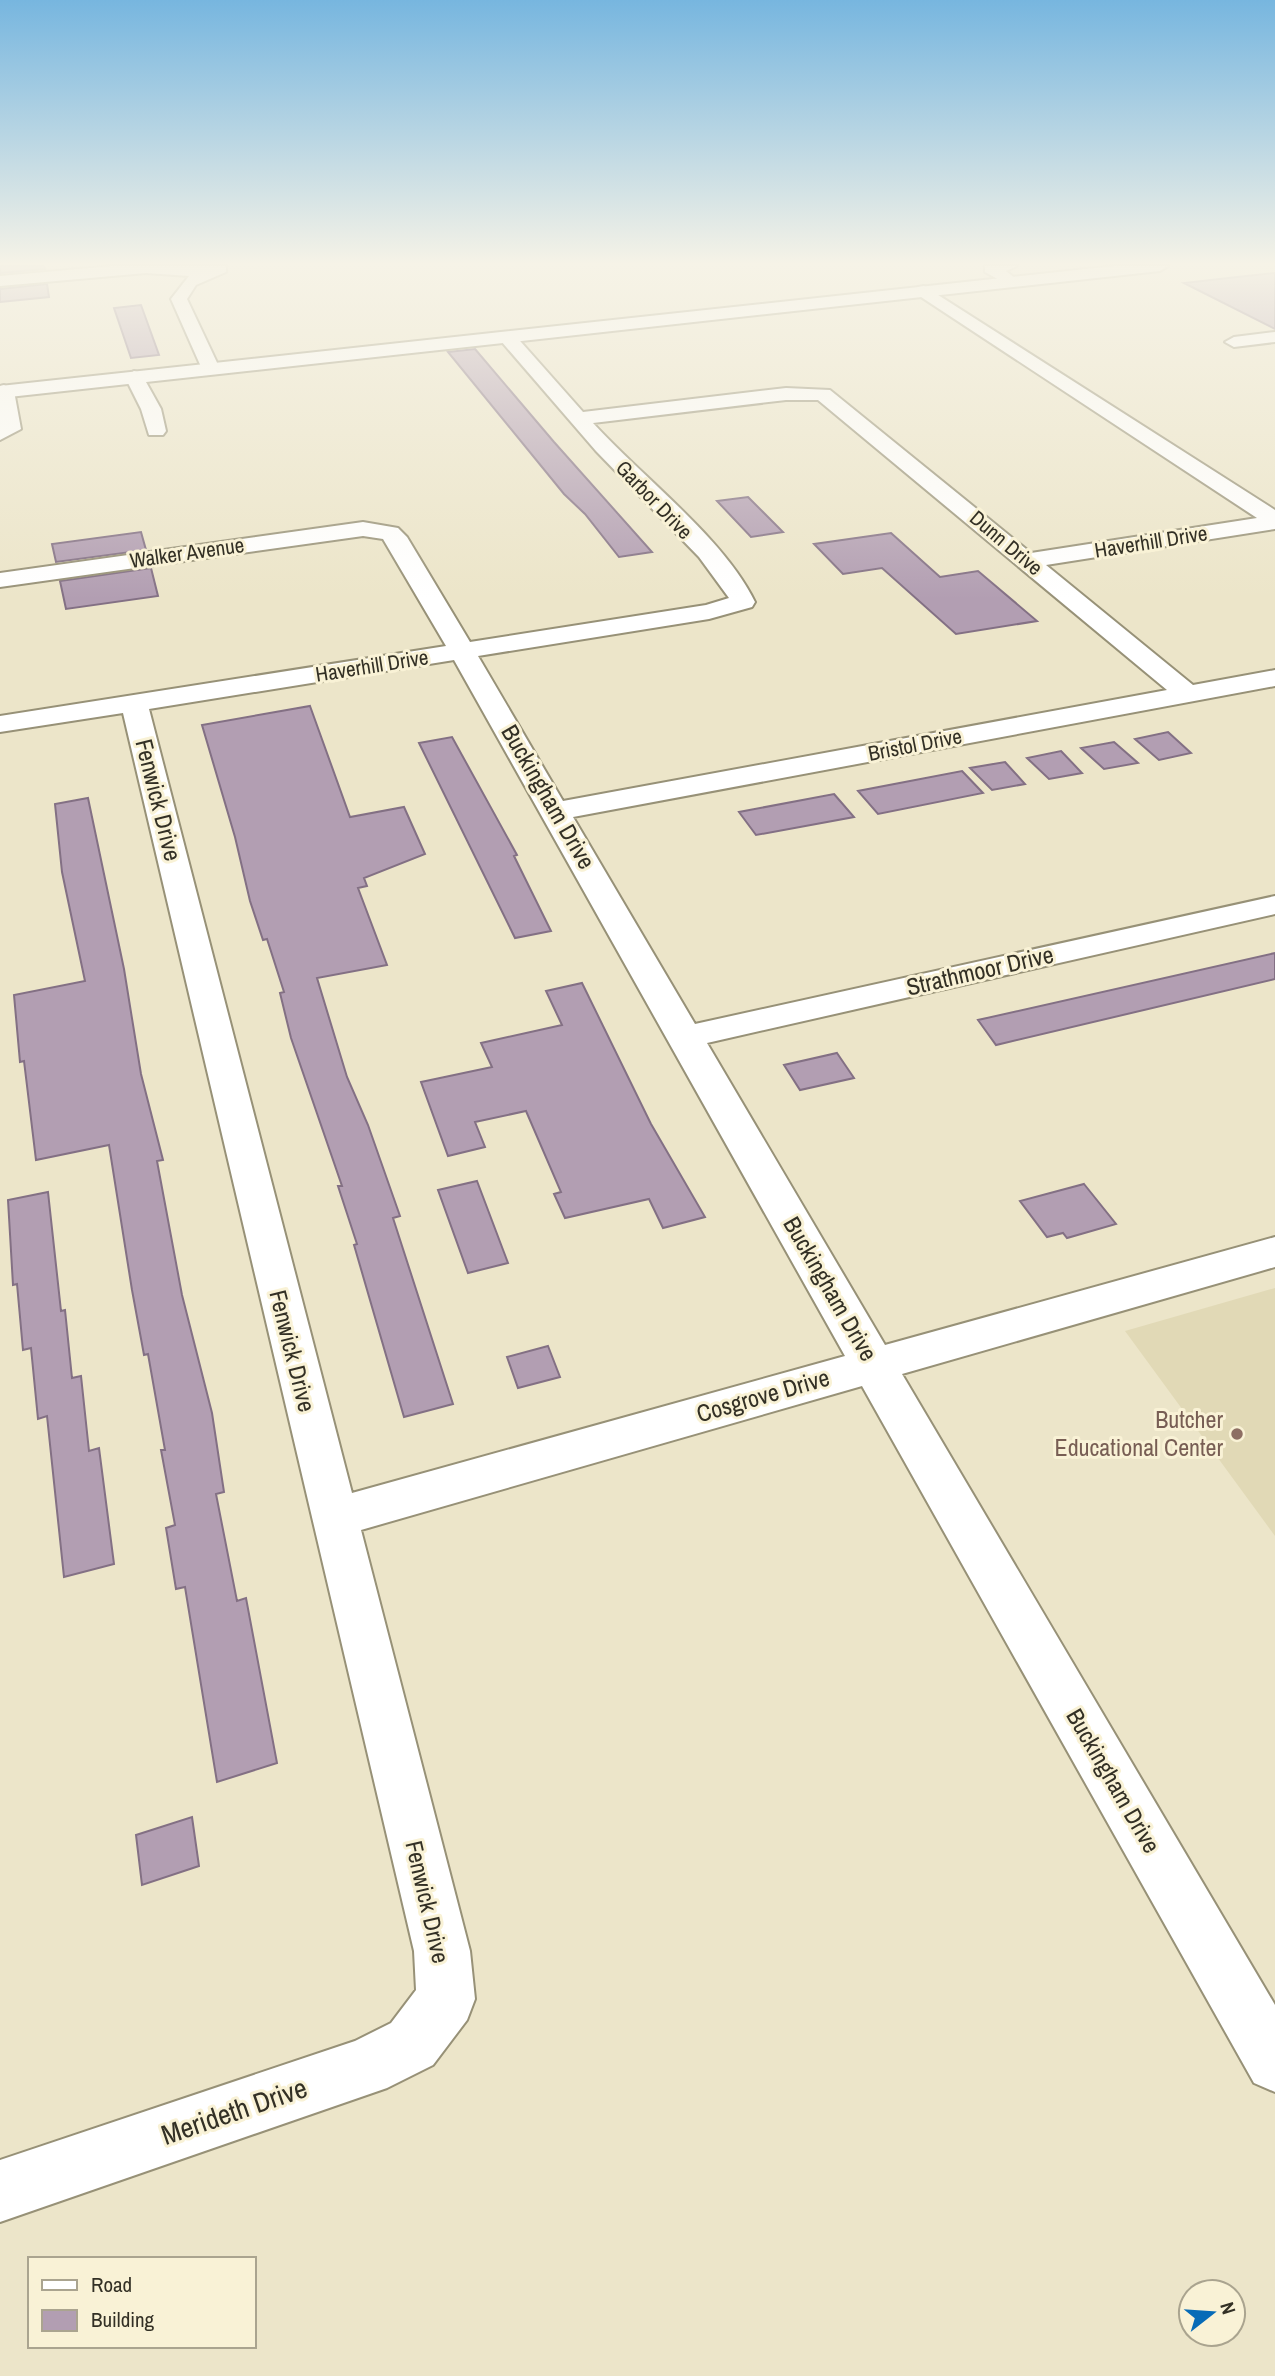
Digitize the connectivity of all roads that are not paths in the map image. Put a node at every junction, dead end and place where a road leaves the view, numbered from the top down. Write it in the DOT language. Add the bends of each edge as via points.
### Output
graph roads {
  1 [pos="134,377"];
  2 [pos="542,377"];
  3 [pos="1055,377"];
  4 [pos="2,391"];
  5 [pos="578,419"];
  6 [pos="156,432"];
  7 [pos="0,434"];
  8 [pos="1275,521"];
  9 [pos="374,529"];
  10 [pos="1028,561"];
  11 [pos="0,580"];
  12 [pos="743,602"];
  13 [pos="464,652"];
  14 [pos="1275,678"];
  15 [pos="1188,694"];
  16 [pos="134,703"];
  17 [pos="0,724"];
  18 [pos="556,811"];
  19 [pos="1275,905"];
  20 [pos="685,1037"];
  21 [pos="1275,1252"];
  22 [pos="873,1365"];
  23 [pos="333,1518"];
  24 [pos="446,1999"];
  25 [pos="1275,2063"];
  26 [pos="0,2191"];
  1 -- 4 [label="street"];
  1 -- 6 [label="street" via="151,410"];
  2 -- 5 [label="street, Garbor Drive"];
  3 -- 8 [label="street"];
  4 -- 7 [label="street" via="11,429"];
  5 -- 10 [label="street, Dunn Drive" via="786,394 823,394"];
  5 -- 12 [label="street, Garbor Drive" via="706,553"];
  8 -- 10 [label="street, Haverhill Drive"];
  9 -- 11 [label="street, Walker Avenue"];
  9 -- 13 [label="street, Buckingham Drive" via="390,533 399,542"];
  10 -- 15 [label="street, Dunn Drive"];
  12 -- 13 [label="street, Haverhill Drive" via="709,612"];
  13 -- 16 [label="street, Haverhill Drive"];
  13 -- 18 [label="street, Buckingham Drive"];
  14 -- 15 [label="street, Bristol Drive"];
  15 -- 18 [label="street, Bristol Drive"];
  16 -- 17 [label="street, Haverhill Drive"];
  16 -- 23 [label="street, Fenwick Drive"];
  18 -- 20 [label="street, Buckingham Drive"];
  19 -- 20 [label="street, Strathmoor Drive"];
  20 -- 22 [label="street, Buckingham Drive"];
  21 -- 22 [label="street, Cosgrove Drive"];
  22 -- 23 [label="street, Cosgrove Drive"];
  22 -- 25 [label="street, Buckingham Drive"];
  23 -- 24 [label="street, Fenwick Drive" via="442,1951"];
  24 -- 26 [label="street, Merideth Drive" via="412,2044 366,2067"];
}
